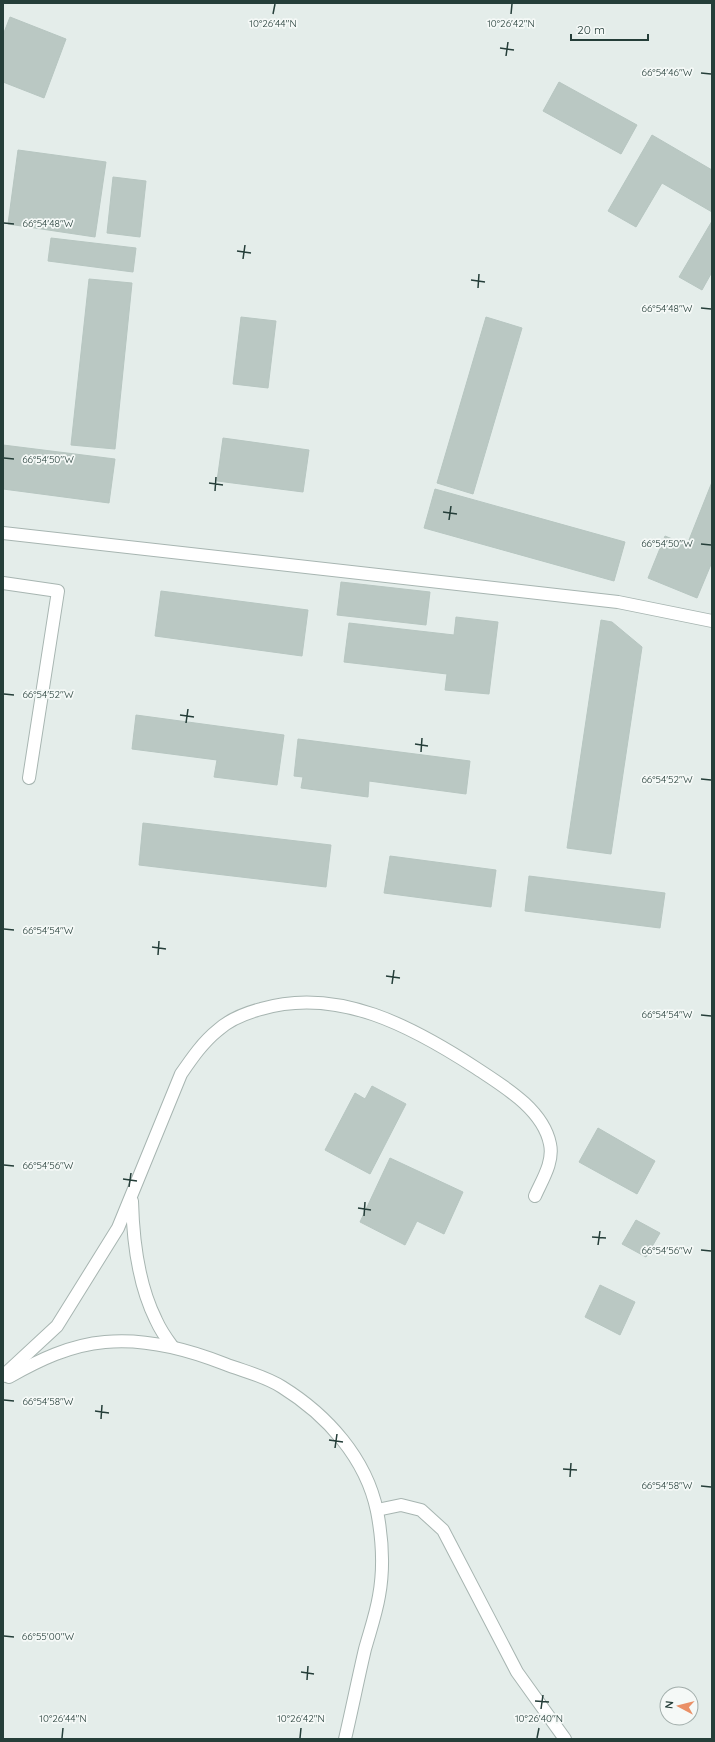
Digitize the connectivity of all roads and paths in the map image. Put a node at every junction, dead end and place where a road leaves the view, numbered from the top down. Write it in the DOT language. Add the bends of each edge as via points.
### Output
graph roads {
  1 [pos="3,533"];
  2 [pos="3,583"];
  3 [pos="712,621"];
  4 [pos="28,778"];
  5 [pos="535,1196"];
  6 [pos="132,1198"];
  7 [pos="172,1346"];
  8 [pos="3,1376"];
  9 [pos="3,1380"];
  10 [pos="377,1510"];
  11 [pos="345,1739"];
  12 [pos="565,1739"];
  1 -- 3 [label="street" via="618,602"];
  2 -- 4 [label="street" via="58,591"];
  5 -- 6 [label="street" via="549,1164 550,1145 542,1124 527,1105 491,1077 442,1046 400,1025 367,1011 304,1001 276,1004 245,1014 218,1029 197,1052 182,1074"];
  6 -- 7 [label="street" via="133,1231 143,1284 155,1319"];
  6 -- 8 [label="street" via="118,1228 57,1326"];
  7 -- 9 [label="street" via="133,1341 84,1345 61,1351"];
  7 -- 10 [label="street" via="281,1386 307,1405 346,1443 366,1479"];
  10 -- 11 [label="street" via="381,1537 379,1594"];
  10 -- 12 [label="street" via="401,1505 421,1510 443,1530 517,1672"];
}
